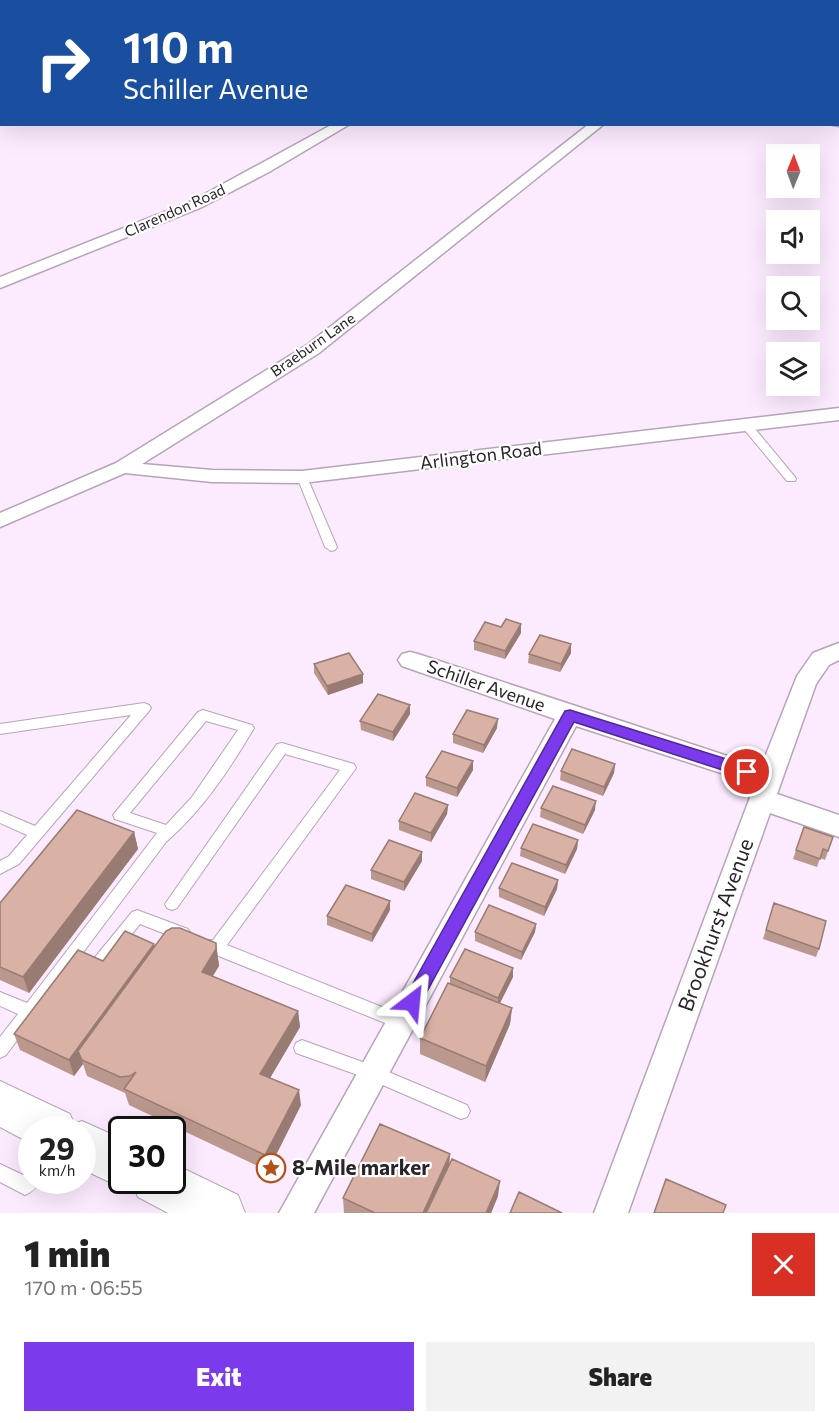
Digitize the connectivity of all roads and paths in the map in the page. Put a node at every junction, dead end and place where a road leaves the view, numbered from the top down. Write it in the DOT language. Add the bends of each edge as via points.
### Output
graph roads {
  1 [pos="341,126"];
  2 [pos="595,126"];
  3 [pos="0,283"];
  4 [pos="839,414"];
  5 [pos="747,426"];
  6 [pos="123,467"];
  7 [pos="302,477"];
  8 [pos="791,480"];
  9 [pos="0,521"];
  10 [pos="331,547"];
  11 [pos="839,651"];
  12 [pos="410,660"];
  13 [pos="570,715"];
  14 [pos="0,729"];
  15 [pos="765,789"];
  16 [pos="0,817"];
  17 [pos="839,826"];
  18 [pos="169,832"];
  19 [pos="38,833"];
  20 [pos="0,868"];
  21 [pos="172,904"];
  22 [pos="216,948"];
  23 [pos="101,961"];
  24 [pos="0,999"];
  25 [pos="29,1011"];
  26 [pos="401,1022"];
  27 [pos="302,1048"];
  28 [pos="0,1050"];
  29 [pos="373,1073"];
  30 [pos="0,1103"];
  31 [pos="461,1111"];
  32 [pos="26,1116"];
  33 [pos="0,1173"];
  34 [pos="18,1183"];
  35 [pos="183,1194"];
  36 [pos="220,1213"];
  37 [pos="296,1213"];
  38 [pos="611,1213"];
  1 -- 3 [label="street, Clarendon Road" via="196,204"];
  2 -- 6 [label="street, Braeburn Lane" via="314,349"];
  4 -- 5 [label="street, Arlington Road"];
  5 -- 7 [label="street, Arlington Road"];
  5 -- 8 [label="lane"];
  6 -- 7 [label="street, Arlington Road" via="174,475"];
  6 -- 9 [label="street, Braeburn Lane"];
  7 -- 10 [label="lane"];
  11 -- 15 [label="street, Brookhurst Avenue" via="820,659 805,682"];
  12 -- 13 [label="street, Schiller Avenue"];
  13 -- 15 [label="street, Schiller Avenue"];
  13 -- 26 [label="street"];
  14 -- 19 [label="lane" via="144,708"];
  15 -- 17 [label="street, Schiller Avenue"];
  15 -- 38 [label="street, Brookhurst Avenue"];
  16 -- 19 [label="lane"];
  18 -- 18 [label="lane" via="187,814 247,728 203,715 120,815"];
  18 -- 25 [label="lane" via="160,838"];
  19 -- 20 [label="lane" via="14,860"];
  21 -- 22 [label="lane" via="282,748 349,768"];
  22 -- 23 [label="lane" via="137,916"];
  22 -- 26 [label="lane"];
  24 -- 25 [label="lane"];
  25 -- 28 [label="lane"];
  26 -- 29 [label="street"];
  27 -- 29 [label="lane"];
  29 -- 31 [label="lane"];
  29 -- 37 [label="street"];
  30 -- 32 [label="main road"];
  33 -- 34 [label="lane"];
  35 -- 36 [label="main road"];
}
